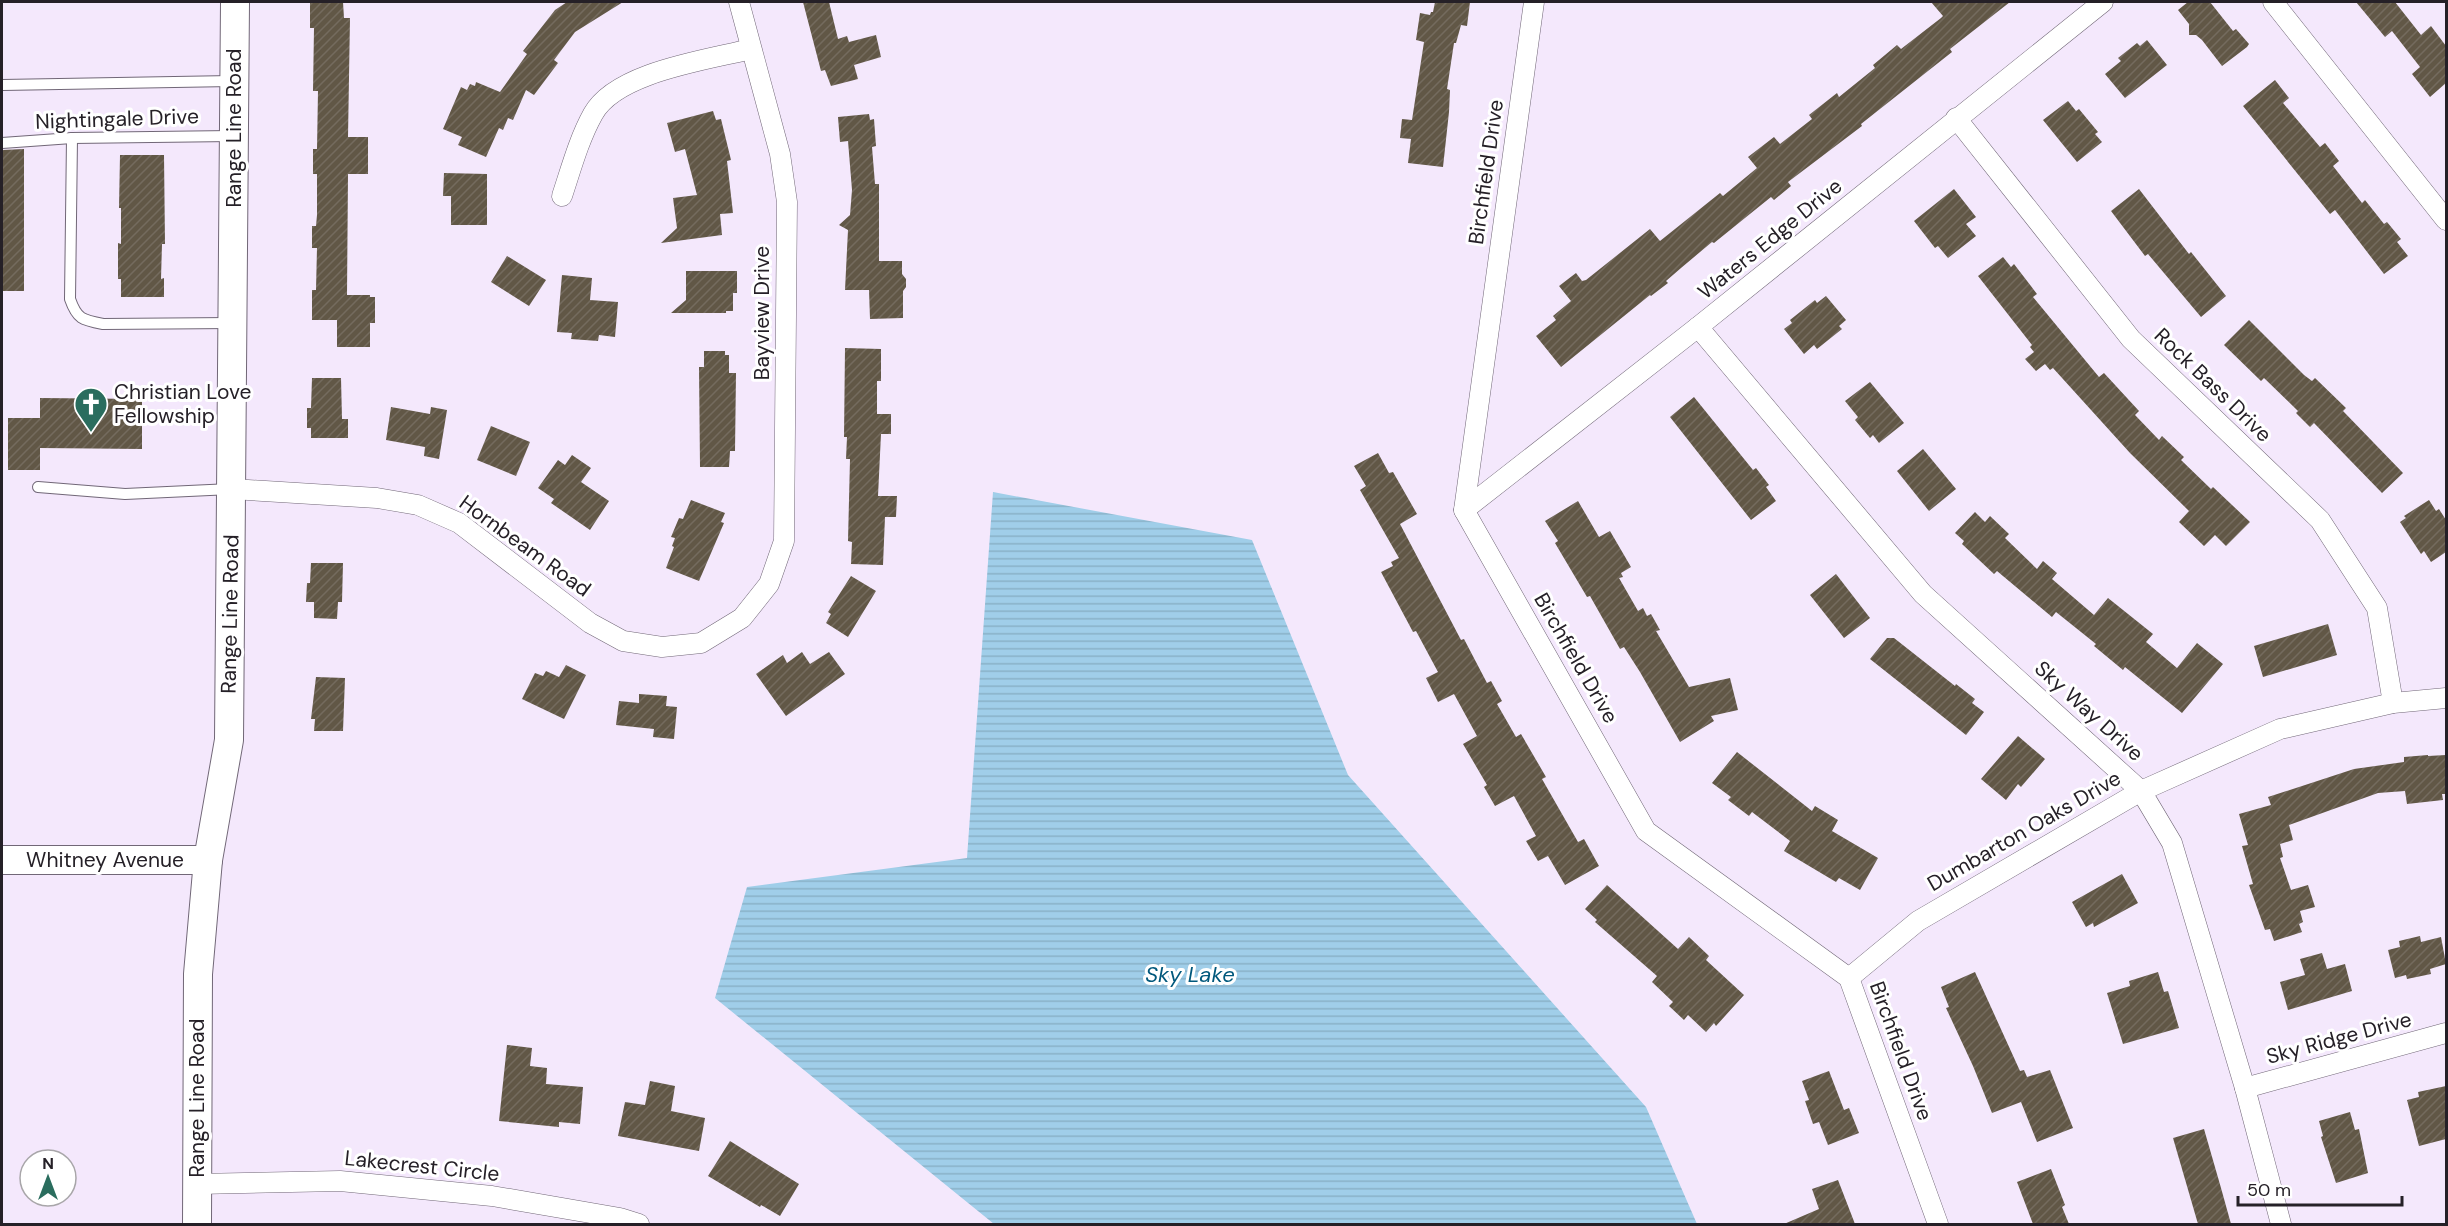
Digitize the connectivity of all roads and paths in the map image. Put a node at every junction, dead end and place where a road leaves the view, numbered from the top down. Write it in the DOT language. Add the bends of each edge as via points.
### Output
graph roads {
  1 [pos="235,2"];
  2 [pos="739,2"];
  3 [pos="1534,2"];
  4 [pos="2103,2"];
  5 [pos="2273,2"];
  6 [pos="751,49"];
  7 [pos="235,81"];
  8 [pos="2,85"];
  9 [pos="1956,118"];
  10 [pos="235,136"];
  11 [pos="72,138"];
  12 [pos="2,143"];
  13 [pos="562,196"];
  14 [pos="2446,220"];
  15 [pos="233,322"];
  16 [pos="1698,327"];
  17 [pos="38,488"];
  18 [pos="232,489"];
  19 [pos="1464,510"];
  20 [pos="742,618"];
  21 [pos="2446,698"];
  22 [pos="2392,703"];
  23 [pos="2142,791"];
  24 [pos="2,860"];
  25 [pos="208,860"];
  26 [pos="1849,978"];
  27 [pos="2446,1033"];
  28 [pos="2245,1088"];
  29 [pos="197,1184"];
  30 [pos="197,1224"];
  31 [pos="639,1224"];
  32 [pos="1938,1224"];
  33 [pos="2281,1224"];
  1 -- 7 [label="main road, Range Line Road"];
  2 -- 6 [label="street, Bayview Drive"];
  3 -- 19 [label="street, Birchfield Drive"];
  4 -- 9 [label="street, Waters Edge Drive"];
  5 -- 14 [label="street"];
  6 -- 13 [label="street" via="639,78 617,88 594,112"];
  6 -- 20 [label="street, Bayview Drive" via="780,154 787,202 784,541 769,584"];
  7 -- 8 [label="lane"];
  7 -- 10 [label="main road, Range Line Road"];
  9 -- 16 [label="street, Waters Edge Drive"];
  9 -- 22 [label="street, Rock Bass Drive" via="2131,339 2319,520 2377,608"];
  10 -- 11 [label="lane, Nightingale Drive"];
  10 -- 15 [label="main road, Range Line Road"];
  11 -- 12 [label="lane, Nightingale Drive"];
  11 -- 15 [label="lane" via="70,298 75,313 85,321 103,324"];
  15 -- 18 [label="main road, Range Line Road"];
  16 -- 19 [label="street, Waters Edge Drive"];
  16 -- 23 [label="street, Sky Way Drive" via="1923,594"];
  17 -- 18 [label="lane" via="125,494"];
  18 -- 20 [label="street, Hornbeam Road" via="377,498 418,505 459,523 590,623 623,641 662,647 701,643"];
  18 -- 25 [label="main road, Range Line Road" via="229,740"];
  19 -- 26 [label="street, Birchfield Drive" via="1646,831"];
  21 -- 22 [label="street, Dumbarton Oaks Drive"];
  22 -- 23 [label="street, Dumbarton Oaks Drive" via="2280,729"];
  23 -- 26 [label="street, Dumbarton Oaks Drive" via="1918,921"];
  23 -- 28 [label="street, Sky Way Drive" via="2172,843"];
  24 -- 25 [label="main road, Whitney Avenue"];
  25 -- 29 [label="main road, Range Line Road" via="198,974"];
  26 -- 32 [label="street, Birchfield Drive"];
  27 -- 28 [label="street, Sky Ridge Drive"];
  28 -- 33 [label="street, Sky Way Drive"];
  29 -- 30 [label="main road, Range Line Road"];
  29 -- 31 [label="street, Lakecrest Circle" via="340,1181 492,1196"];
}
